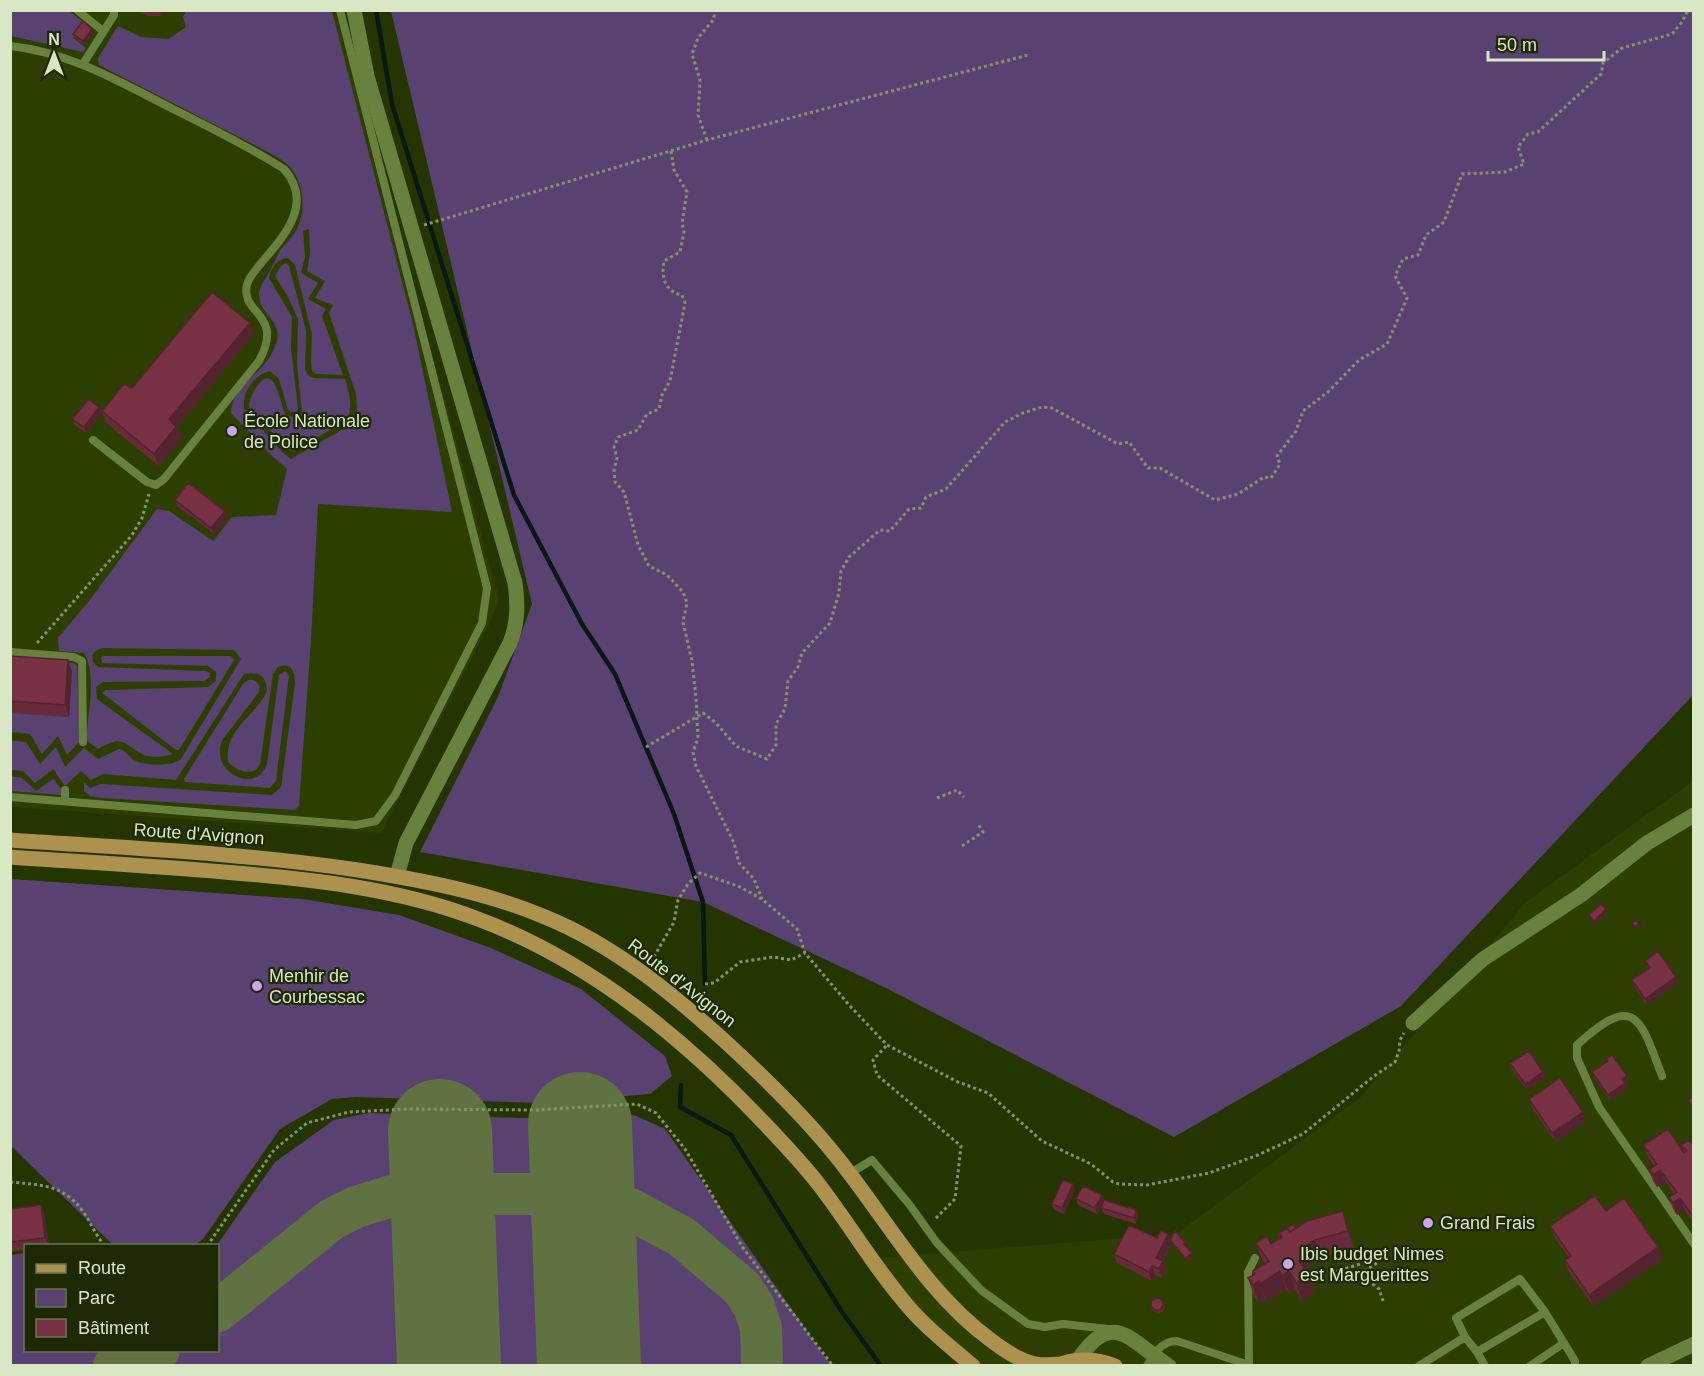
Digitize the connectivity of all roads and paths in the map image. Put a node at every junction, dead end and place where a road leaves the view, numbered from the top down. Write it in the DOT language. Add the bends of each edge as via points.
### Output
graph roads {
  1 [pos="76,10"];
  2 [pos="114,10"];
  3 [pos="340,10"];
  4 [pos="354,10"];
  5 [pos="716,10"];
  6 [pos="1688,10"];
  7 [pos="103,31"];
  8 [pos="10,46"];
  9 [pos="1028,55"];
  10 [pos="83,64"];
  11 [pos="706,140"];
  12 [pos="671,151"];
  13 [pos="418,227"];
  14 [pos="93,440"];
  15 [pos="152,484"];
  16 [pos="10,652"];
  17 [pos="28,653"];
  18 [pos="698,717"];
  19 [pos="83,742"];
  20 [pos="646,747"];
  21 [pos="65,790"];
  22 [pos="10,797"];
  23 [pos="964,797"];
  24 [pos="938,798"];
  25 [pos="65,801"];
  26 [pos="1694,815"];
  27 [pos="978,824"];
  28 [pos="10,840"];
  29 [pos="962,846"];
  30 [pos="10,857"];
  31 [pos="397,876"];
  32 [pos="762,899"];
  33 [pos="805,953"];
  34 [pos="644,974"];
  35 [pos="705,984"];
  36 [pos="1413,1023"];
  37 [pos="887,1045"];
  38 [pos="1662,1076"];
  39 [pos="849,1174"];
  40 [pos="10,1182"];
  41 [pos="926,1228"];
  42 [pos="104,1244"];
  43 [pos="208,1244"];
  44 [pos="1694,1244"];
  45 [pos="1386,1256"];
  46 [pos="1255,1258"];
  47 [pos="1380,1258"];
  48 [pos="1334,1272"];
  49 [pos="1384,1304"];
  50 [pos="1545,1312"];
  51 [pos="1123,1334"];
  52 [pos="1466,1337"];
  53 [pos="1564,1343"];
  54 [pos="1694,1344"];
  55 [pos="1477,1352"];
  56 [pos="1078,1360"];
  57 [pos="1150,1360"];
  58 [pos="1058,1364"];
  59 [pos="833,1365"];
  60 [pos="973,1365"];
  61 [pos="1115,1365"];
  62 [pos="1169,1365"];
  63 [pos="1249,1365"];
  64 [pos="1419,1365"];
  65 [pos="1485,1365"];
  66 [pos="1530,1365"];
  67 [pos="1575,1365"];
  68 [pos="1648,1365"];
  1 -- 7 [label="lane"];
  2 -- 7 [label="lane"];
  3 -- 25 [label="lane" via="487,588 482,623 395,795 376,821 356,825"];
  4 -- 31 [label="street" via="367,76 518,604 510,643 406,843"];
  5 -- 11 [label="path" via="693,54 700,80 698,115"];
  6 -- 18 [label="path" via="1672,34 1622,48 1603,63 1601,74 1538,132 1528,134 1518,147 1524,164 1506,171 1462,174 1444,222 1426,235 1418,255 1403,259 1395,276 1407,298 1387,344 1359,360 1304,411 1296,431 1277,456 1280,464 1271,478 1264,477 1238,494 1215,500 1160,468 1148,468 1130,442 1118,444 1052,408 1023,412 1005,422 946,489 926,497 921,508 909,509 890,531 880,530 849,557 830,623 802,653 788,681 785,709 776,724 776,745 767,759 736,746 703,713"];
  7 -- 10 [label="lane"];
  8 -- 10 [label="lane" via="40,50"];
  9 -- 11 [label="path"];
  10 -- 15 [label="lane" via="271,161 289,175 295,191 296,205 288,231 246,286 251,304 268,329 266,347 259,361 164,479"];
  11 -- 12 [label="path"];
  12 -- 13 [label="path"];
  12 -- 18 [label="path" via="674,170 687,192 680,252 664,261 662,272 667,288 682,295 685,303 670,381 659,409 646,414 638,430 618,437 614,470 615,482 624,492 638,545 649,566 667,575 683,592 687,603 683,622 693,661"];
  14 -- 15 [label="lane"];
  15 -- 17 [label="path" via="142,518 132,535"];
  16 -- 17 [label="lane"];
  17 -- 19 [label="lane" via="74,657 82,662"];
  18 -- 20 [label="path"];
  18 -- 32 [label="path" via="693,752 696,766 734,843 739,863 754,879"];
  21 -- 25 [label="lane"];
  22 -- 25 [label="lane"];
  23 -- 24 [label="path" via="957,790"];
  26 -- 36 [label="street" via="1647,843 1581,895 1483,959"];
  27 -- 29 [label="path" via="983,832"];
  28 -- 31 [label="main road, Route d'Avignon" via="285,860"];
  30 -- 60 [label="main road, Route d'Avignon" via="249,874 351,887 430,903 539,946 643,1012 740,1097 809,1172 908,1306"];
  31 -- 34 [label="main road, Route d'Avignon" via="470,892 547,917 617,954"];
  32 -- 33 [label="path" via="797,929"];
  32 -- 34 [label="path" via="700,873 678,900 674,922"];
  33 -- 35 [label="path" via="791,960 773,957 740,962 714,983"];
  33 -- 37 [label="path"];
  34 -- 39 [label="main road, Route d'Avignon" via="768,1082"];
  36 -- 37 [label="path" via="1401,1037 1395,1062 1304,1134 1209,1173 1137,1186 1113,1182 1091,1164 1042,1141 988,1093"];
  37 -- 41 [label="path" via="873,1060 878,1075 961,1146 955,1199"];
  38 -- 44 [label="lane" via="1646,1033 1638,1020 1628,1016 1599,1025 1577,1045 1577,1058 1599,1107"];
  39 -- 41 [label="lane" via="872,1160"];
  39 -- 58 [label="main road, Route d'Avignon" via="923,1275 962,1317 1012,1355 1039,1365"];
  40 -- 42 [label="path" via="61,1190 82,1210"];
  41 -- 51 [label="lane" via="981,1290 1028,1324 1063,1324"];
  43 -- 59 [label="path" via="274,1150 307,1123 349,1112 535,1110 637,1104 656,1113 685,1149 743,1248"];
  45 -- 47 [label="path"];
  46 -- 63 [label="lane" via="1248,1272"];
  47 -- 48 [label="path"];
  47 -- 49 [label="path" via="1360,1274 1378,1289"];
  50 -- 52 [label="lane" via="1520,1279 1456,1318"];
  50 -- 53 [label="lane"];
  50 -- 55 [label="lane"];
  51 -- 56 [label="street" via="1110,1332 1098,1336"];
  51 -- 57 [label="street"];
  52 -- 55 [label="lane"];
  52 -- 64 [label="lane"];
  53 -- 66 [label="lane"];
  53 -- 67 [label="lane"];
  54 -- 68 [label="street"];
  55 -- 65 [label="lane"];
  56 -- 58 [label="main road, Route d'Avignon"];
  56 -- 61 [label="main road, Route d'Avignon"];
  57 -- 62 [label="street"];
  57 -- 63 [label="lane" via="1165,1344 1178,1341"];
}
